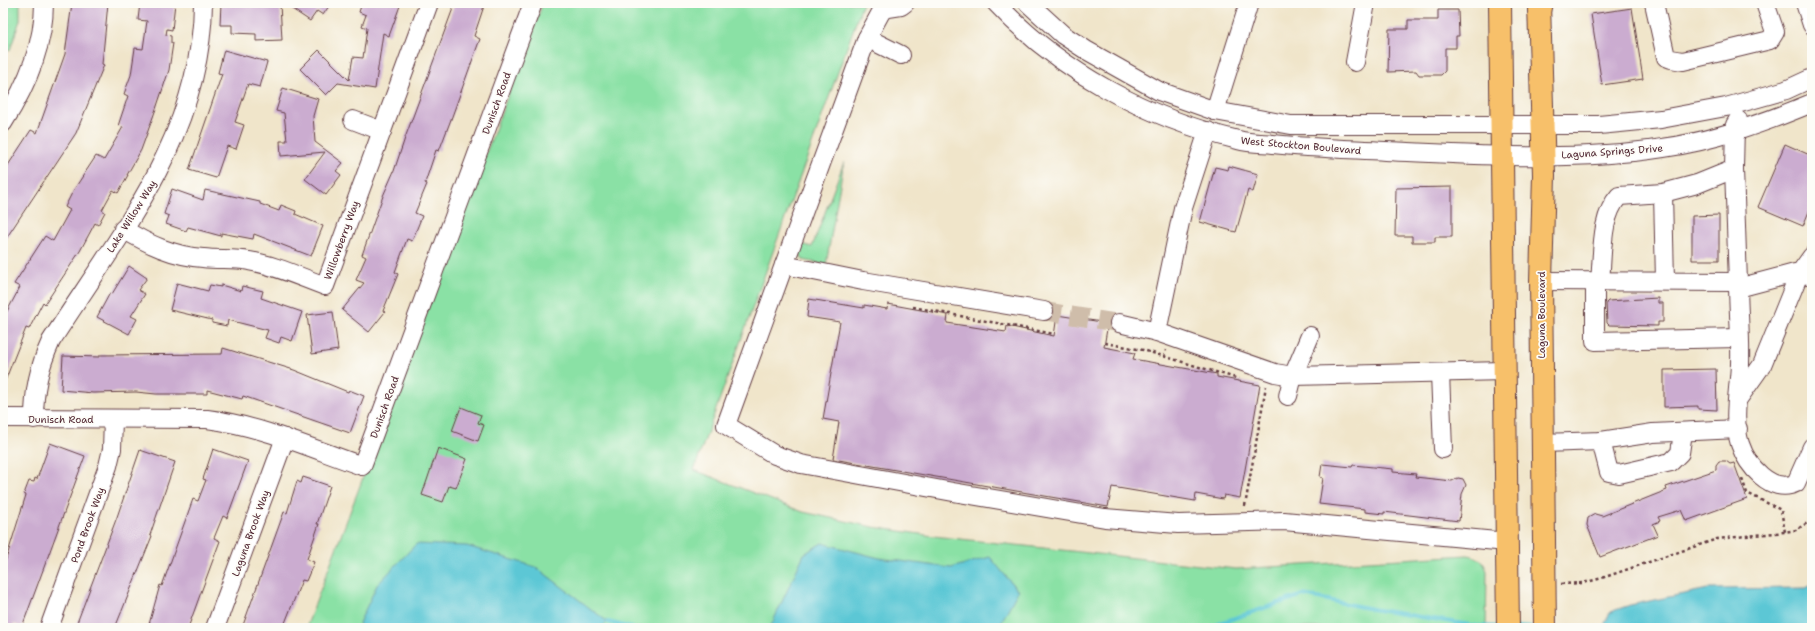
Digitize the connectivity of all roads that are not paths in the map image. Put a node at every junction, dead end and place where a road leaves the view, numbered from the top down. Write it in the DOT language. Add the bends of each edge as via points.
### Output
graph roads {
  1 [pos="44,3"];
  2 [pos="203,3"];
  3 [pos="429,3"];
  4 [pos="533,3"];
  5 [pos="905,3"];
  6 [pos="996,3"];
  7 [pos="1028,3"];
  8 [pos="1249,3"];
  9 [pos="1366,3"];
  10 [pos="1500,3"];
  11 [pos="1654,3"];
  12 [pos="1765,3"];
  13 [pos="1805,3"];
  14 [pos="884,6"];
  15 [pos="1539,6"];
  16 [pos="1812,25"];
  17 [pos="867,38"];
  18 [pos="901,55"];
  19 [pos="1355,62"];
  20 [pos="1812,78"];
  21 [pos="1786,90"];
  22 [pos="1812,92"];
  23 [pos="1812,103"];
  24 [pos="1215,111"];
  25 [pos="1789,112"];
  26 [pos="353,120"];
  27 [pos="3,123"];
  28 [pos="1501,124"];
  29 [pos="1543,125"];
  30 [pos="382,131"];
  31 [pos="1208,131"];
  32 [pos="1735,131"];
  33 [pos="1544,155"];
  34 [pos="1501,156"];
  35 [pos="1734,169"];
  36 [pos="1662,193"];
  37 [pos="123,229"];
  38 [pos="1812,256"];
  39 [pos="784,265"];
  40 [pos="1805,275"];
  41 [pos="1541,281"];
  42 [pos="1598,281"];
  43 [pos="1665,281"];
  44 [pos="1738,285"];
  45 [pos="1044,310"];
  46 [pos="1119,323"];
  47 [pos="1156,332"];
  48 [pos="1310,336"];
  49 [pos="1739,338"];
  50 [pos="1504,371"];
  51 [pos="1440,373"];
  52 [pos="1293,376"];
  53 [pos="1288,396"];
  54 [pos="1738,399"];
  55 [pos="3,418"];
  56 [pos="34,419"];
  57 [pos="113,419"];
  58 [pos="1738,429"];
  59 [pos="1682,432"];
  60 [pos="285,438"];
  61 [pos="1601,441"];
  62 [pos="1543,443"];
  63 [pos="1812,447"];
  64 [pos="1443,449"];
  65 [pos="1507,542"];
  66 [pos="1545,621"];
  67 [pos="48,628"];
  68 [pos="215,628"];
  69 [pos="1508,628"];
  1 -- 27 [label="street" via="35,59 24,87"];
  2 -- 37 [label="street, Lake Willow Way" via="200,42 184,112 156,178"];
  3 -- 30 [label="street, Willowberry Way"];
  4 -- 60 [label="street, Dunisch Road" via="362,466"];
  5 -- 14 [label="street" via="901,6"];
  6 -- 31 [label="street, West Stockton Boulevard" via="1029,35 1072,69 1151,111"];
  7 -- 24 [label="street, West Stockton Boulevard" via="1063,35 1117,69 1159,91"];
  8 -- 24 [label="street"];
  9 -- 19 [label="street"];
  10 -- 28 [label="main road"];
  11 -- 12 [label="street" via="1666,56 1684,61 1770,40 1775,32"];
  13 -- 16 [label="street"];
  14 -- 17 [label="street"];
  15 -- 29 [label="main road, Laguna Boulevard"];
  17 -- 18 [label="street"];
  17 -- 39 [label="street"];
  20 -- 21 [label="street"];
  21 -- 29 [label="street" via="1726,107 1661,119 1599,126"];
  21 -- 32 [label="street" via="1776,104 1738,120"];
  22 -- 25 [label="street" via="1801,97"];
  23 -- 25 [label="street, Laguna Springs Drive"];
  24 -- 28 [label="street, West Stockton Boulevard" via="1291,126"];
  25 -- 32 [label="street, Laguna Springs Drive"];
  26 -- 30 [label="street"];
  28 -- 29 [label="street"];
  28 -- 34 [label="main road"];
  29 -- 33 [label="main road, Laguna Boulevard"];
  30 -- 37 [label="street, Willowberry Way" via="325,286 268,265 166,251"];
  31 -- 34 [label="street, West Stockton Boulevard" via="1240,140 1289,146"];
  31 -- 47 [label="street" via="1183,208"];
  32 -- 33 [label="street, Laguna Springs Drive" via="1698,141 1637,151"];
  32 -- 35 [label="street"];
  33 -- 34 [label="street, Laguna Springs Drive"];
  33 -- 41 [label="main road, Laguna Boulevard"];
  34 -- 50 [label="main road"];
  35 -- 36 [label="street" via="1697,184"];
  35 -- 44 [label="street"];
  36 -- 42 [label="street" via="1620,196 1611,205 1606,218"];
  36 -- 43 [label="street"];
  37 -- 56 [label="street, Lake Willow Way" via="51,341 41,361 36,383"];
  38 -- 40 [label="street"];
  39 -- 45 [label="street" via="863,281"];
  39 -- 65 [label="street" via="726,425 775,455 817,467 1104,518 1178,524 1284,521"];
  40 -- 44 [label="street" via="1781,276 1759,284"];
  40 -- 54 [label="street" via="1762,365"];
  41 -- 42 [label="street"];
  41 -- 62 [label="main road, Laguna Boulevard"];
  42 -- 43 [label="street"];
  42 -- 49 [label="street" via="1595,341"];
  43 -- 44 [label="street"];
  44 -- 49 [label="street"];
  46 -- 47 [label="street"];
  47 -- 52 [label="street" via="1275,373"];
  48 -- 52 [label="street"];
  49 -- 54 [label="street"];
  50 -- 51 [label="street"];
  50 -- 65 [label="main road"];
  51 -- 52 [label="street"];
  51 -- 64 [label="street"];
  52 -- 53 [label="street"];
  54 -- 58 [label="street"];
  55 -- 56 [label="street, Dunisch Road"];
  56 -- 57 [label="street, Dunisch Road"];
  57 -- 60 [label="street, Dunisch Road" via="207,419 237,423"];
  57 -- 67 [label="street, Pond Brook Way" via="112,449 108,466"];
  58 -- 59 [label="street"];
  58 -- 63 [label="street" via="1740,444 1757,473 1776,485 1789,486 1796,483"];
  59 -- 61 [label="street" via="1653,433"];
  59 -- 61 [label="street" via="1680,453 1671,462 1619,474 1609,472"];
  60 -- 68 [label="street, Laguna Brook Way"];
  61 -- 62 [label="street"];
  62 -- 66 [label="main road, Laguna Boulevard"];
  65 -- 69 [label="main road"];
}
